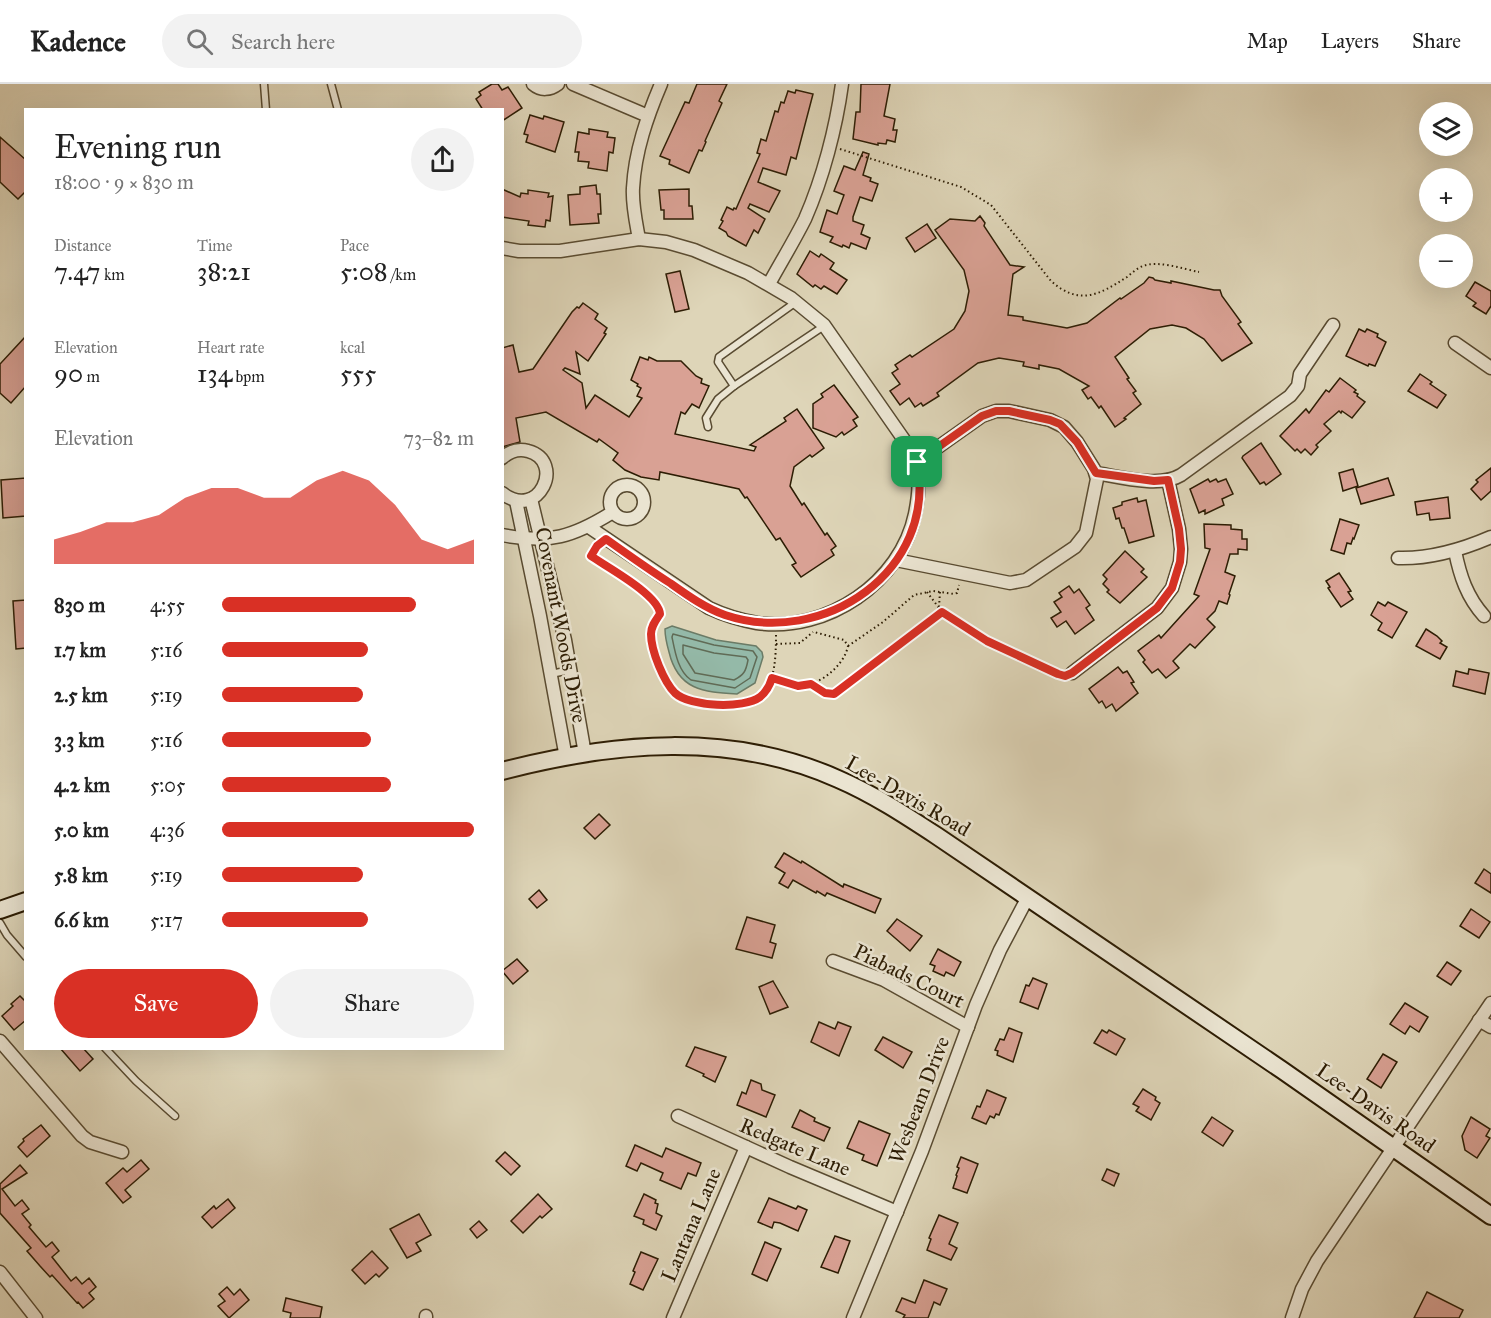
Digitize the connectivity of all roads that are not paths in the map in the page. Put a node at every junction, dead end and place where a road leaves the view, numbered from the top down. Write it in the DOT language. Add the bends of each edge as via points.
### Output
graph roads {
  1 [pos="264,84"];
  2 [pos="331,84"];
  3 [pos="533,84"];
  4 [pos="558,84"];
  5 [pos="573,84"];
  6 [pos="661,84"];
  7 [pos="842,84"];
  8 [pos="266,108"];
  9 [pos="337,108"];
  10 [pos="648,116"];
  11 [pos="639,239"];
  12 [pos="504,248"];
  13 [pos="769,284"];
  14 [pos="796,302"];
  15 [pos="824,325"];
  16 [pos="1333,325"];
  17 [pos="1455,343"];
  18 [pos="1491,368"];
  19 [pos="734,386"];
  20 [pos="708,427"];
  21 [pos="504,457"];
  22 [pos="917,462"];
  23 [pos="1096,473"];
  24 [pos="1168,480"];
  25 [pos="504,494"];
  26 [pos="531,499"];
  27 [pos="516,501"];
  28 [pos="613,512"];
  29 [pos="589,527"];
  30 [pos="504,535"];
  31 [pos="1491,537"];
  32 [pos="525,538"];
  33 [pos="540,540"];
  34 [pos="1455,551"];
  35 [pos="1398,558"];
  36 [pos="896,560"];
  37 [pos="1484,616"];
  38 [pos="570,670"];
  39 [pos="1072,673"];
  40 [pos="551,674"];
  41 [pos="585,754"];
  42 [pos="566,758"];
  43 [pos="504,771"];
  44 [pos="1028,897"];
  45 [pos="24,902"];
  46 [pos="0,910"];
  47 [pos="0,922"];
  48 [pos="24,955"];
  49 [pos="834,961"];
  50 [pos="1491,1003"];
  51 [pos="1479,1020"];
  52 [pos="968,1027"];
  53 [pos="1491,1028"];
  54 [pos="0,1041"];
  55 [pos="107,1050"];
  56 [pos="175,1116"];
  57 [pos="678,1116"];
  58 [pos="746,1147"];
  59 [pos="1394,1148"];
  60 [pos="122,1152"];
  61 [pos="897,1212"];
  62 [pos="1491,1216"];
  63 [pos="0,1272"];
  64 [pos="36,1318"];
  65 [pos="673,1318"];
  66 [pos="853,1318"];
  67 [pos="1292,1318"];
  1 -- 8 [label="lane"];
  2 -- 9 [label="lane"];
  3 -- 4 [label="street" via="542,89"];
  5 -- 10 [label="street"];
  6 -- 10 [label="street"];
  7 -- 13 [label="street" via="829,145 805,218"];
  10 -- 11 [label="street" via="633,189"];
  11 -- 12 [label="street" via="560,251"];
  11 -- 13 [label="street" via="694,250"];
  13 -- 14 [label="street"];
  14 -- 15 [label="street"];
  14 -- 19 [label="lane" via="719,357 718,362"];
  15 -- 19 [label="lane"];
  15 -- 22 [label="street"];
  16 -- 24 [label="street" via="1290,396 1181,475"];
  17 -- 18 [label="street"];
  19 -- 20 [label="lane" via="712,408 706,418"];
  21 -- 26 [label="street, Covenant Woods Drive" via="530,451 544,462 544,488"];
  22 -- 23 [label="street" via="982,416 1003,411 1060,424 1077,442"];
  22 -- 36 [label="street" via="918,501 907,542"];
  23 -- 24 [label="street"];
  23 -- 36 [label="street" via="1084,538 1021,582"];
  24 -- 39 [label="street" via="1181,549 1172,588 1157,608"];
  25 -- 27 [label="street"];
  26 -- 27 [label="street, Covenant Woods Drive"];
  26 -- 33 [label="street, Covenant Woods Drive"];
  27 -- 32 [label="street, Covenant Woods Drive"];
  28 -- 29 [label="street"];
  29 -- 33 [label="street"];
  29 -- 36 [label="street" via="709,608 740,619 776,624 830,613 870,588"];
  30 -- 32 [label="street"];
  31 -- 34 [label="street"];
  32 -- 33 [label="street"];
  32 -- 40 [label="street, Covenant Woods Drive"];
  33 -- 38 [label="street, Covenant Woods Drive"];
  34 -- 35 [label="street"];
  34 -- 37 [label="street" via="1466,589"];
  38 -- 40 [label="lane"];
  38 -- 41 [label="street, Covenant Woods Drive"];
  40 -- 42 [label="street, Covenant Woods Drive"];
  41 -- 42 [label="main road, Lee-Davis Road"];
  41 -- 44 [label="main road, Lee-Davis Road" via="674,745 711,747 808,767 887,804"];
  42 -- 43 [label="main road, Lee-Davis Road"];
  44 -- 52 [label="street, Wesbeam Drive" via="1000,950"];
  44 -- 59 [label="main road, Lee-Davis Road"];
  45 -- 46 [label="main road"];
  47 -- 48 [label="lane"];
  49 -- 52 [label="street, Piabads Court" via="884,980"];
  50 -- 51 [label="street"];
  51 -- 53 [label="street"];
  51 -- 59 [label="street"];
  52 -- 61 [label="street, Wesbeam Drive"];
  54 -- 60 [label="street" via="82,1136"];
  55 -- 56 [label="lane"];
  57 -- 58 [label="street, Redgate Lane"];
  58 -- 61 [label="street, Redgate Lane"];
  58 -- 65 [label="street, Lantana Lane"];
  59 -- 62 [label="main road, Lee-Davis Road"];
  59 -- 67 [label="street" via="1317,1261"];
  61 -- 66 [label="street, Wesbeam Drive"];
  63 -- 64 [label="street"];
}
